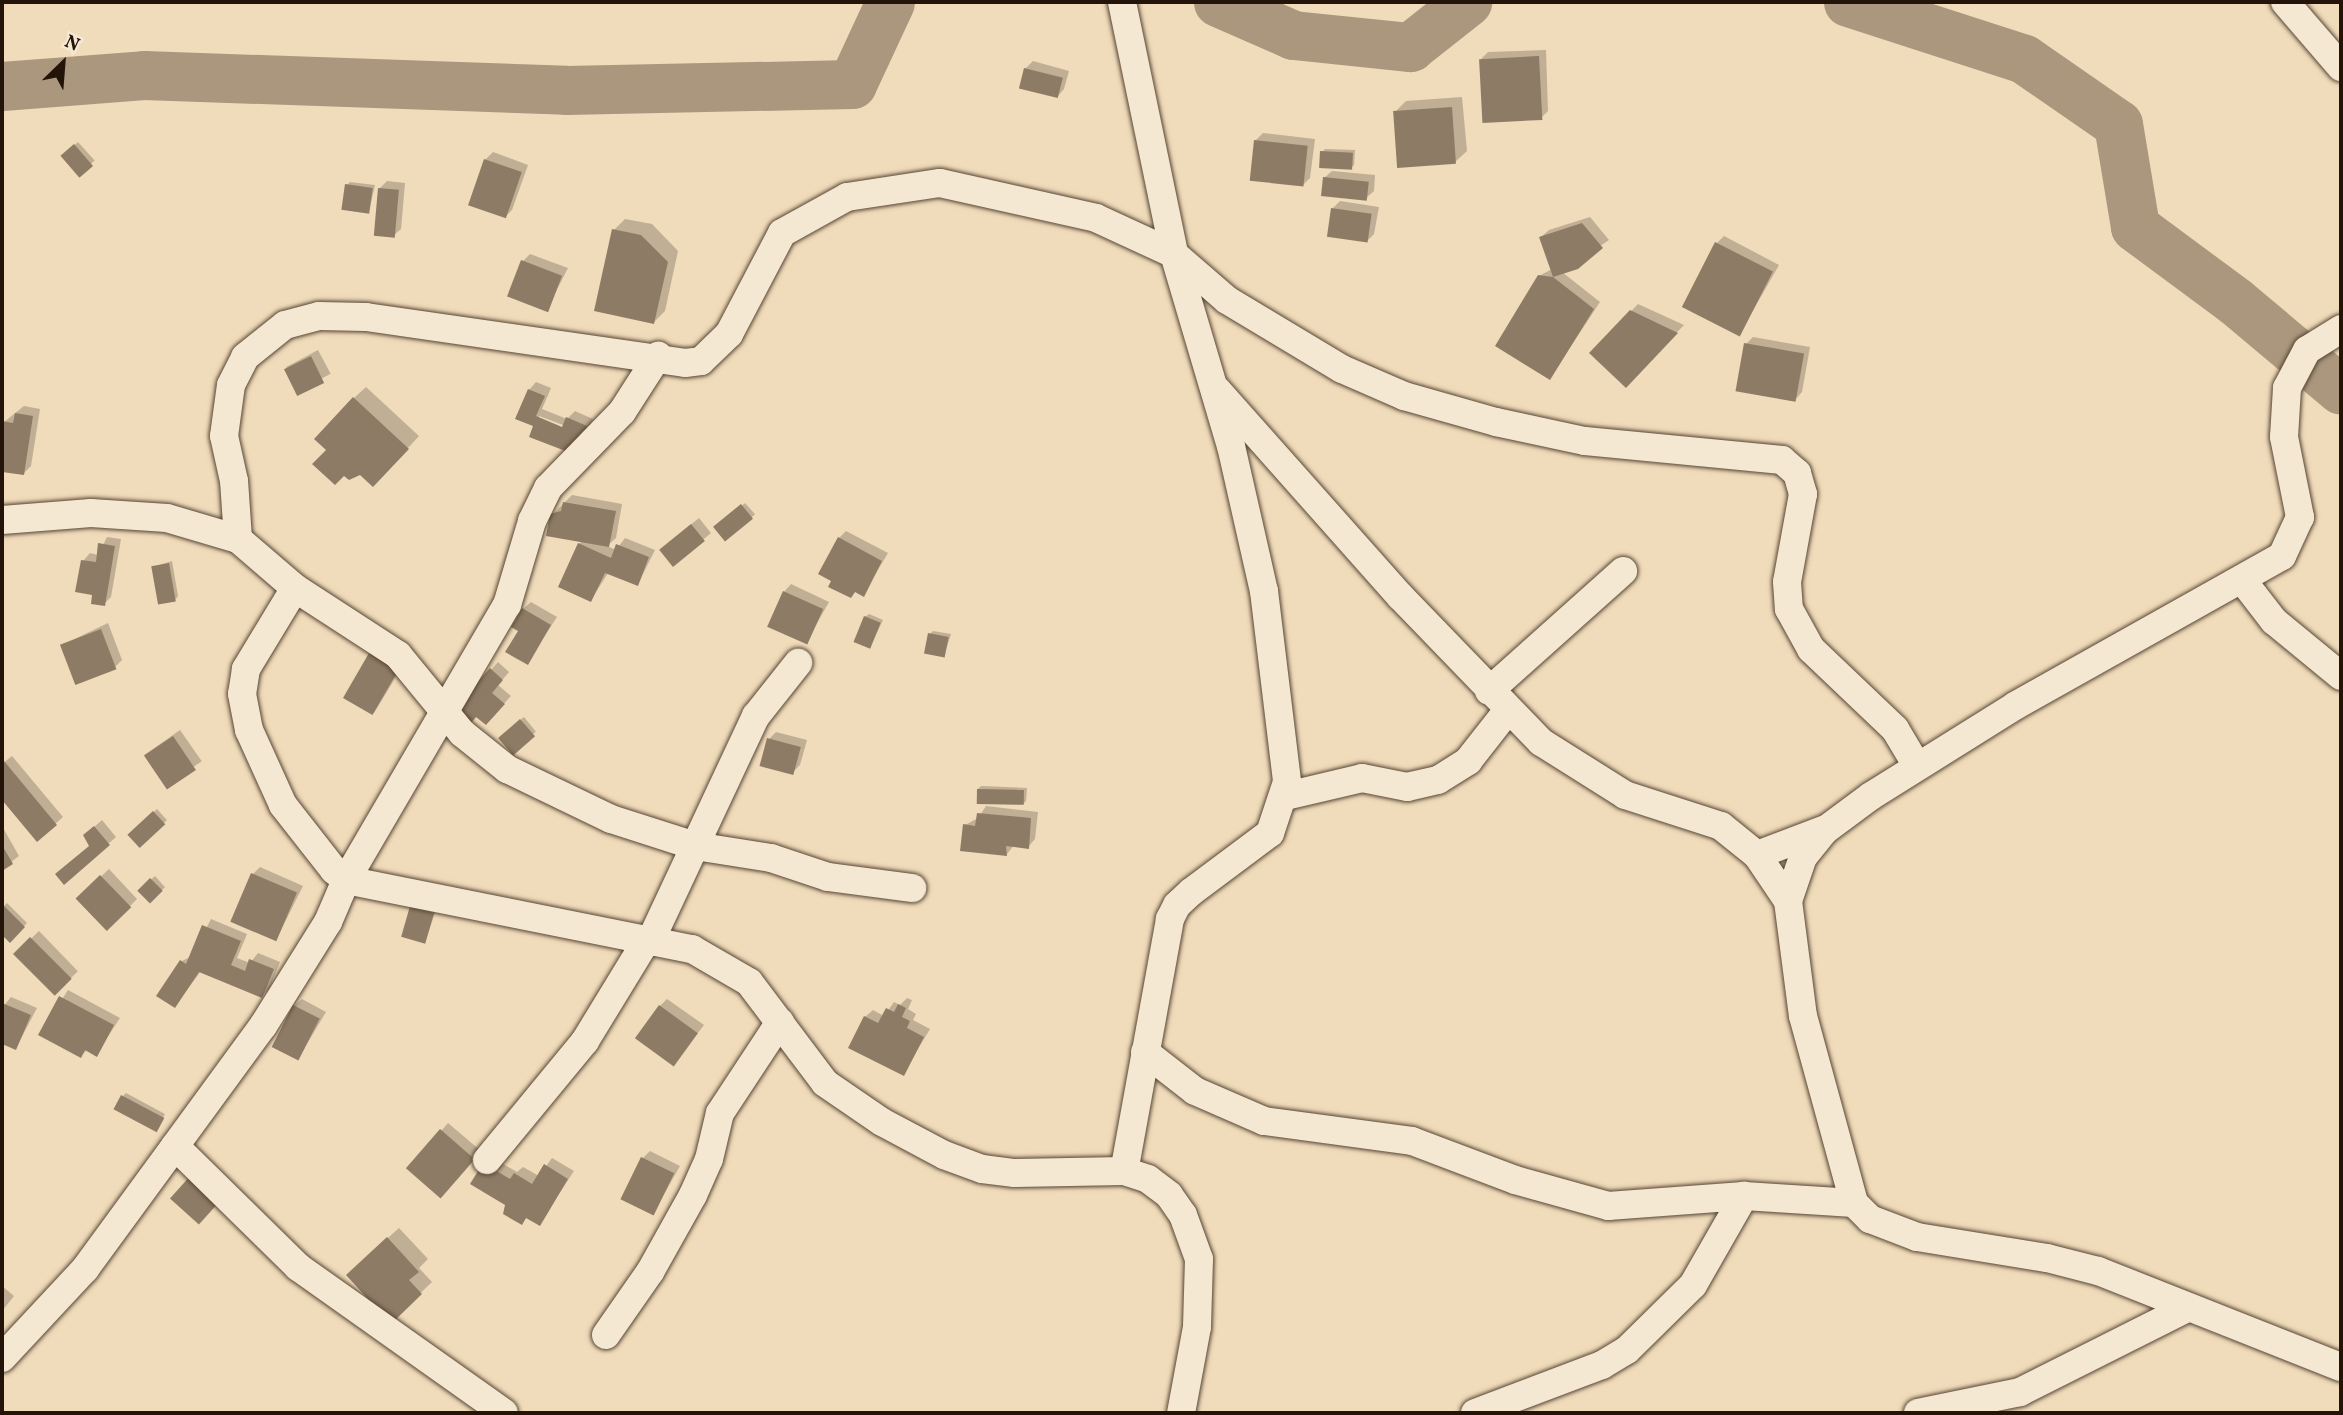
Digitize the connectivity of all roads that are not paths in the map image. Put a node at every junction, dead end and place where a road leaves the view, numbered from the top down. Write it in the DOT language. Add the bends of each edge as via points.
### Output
graph roads {
  1 [pos="1122,2"];
  2 [pos="2285,2"];
  3 [pos="2341,67"];
  4 [pos="1174,254"];
  5 [pos="2341,330"];
  6 [pos="659,356"];
  7 [pos="1214,386"];
  8 [pos="2,520"];
  9 [pos="238,539"];
  10 [pos="1623,571"];
  11 [pos="2243,581"];
  12 [pos="295,587"];
  13 [pos="798,663"];
  14 [pos="2341,676"];
  15 [pos="1499,701"];
  16 [pos="442,709"];
  17 [pos="1917,766"];
  18 [pos="1286,796"];
  19 [pos="1825,830"];
  20 [pos="695,846"];
  21 [pos="1757,855"];
  22 [pos="346,880"];
  23 [pos="912,888"];
  24 [pos="1788,901"];
  25 [pos="648,942"];
  26 [pos="780,1023"];
  27 [pos="1145,1052"];
  28 [pos="175,1146"];
  29 [pos="487,1160"];
  30 [pos="1124,1171"];
  31 [pos="1744,1196"];
  32 [pos="1854,1203"];
  33 [pos="2187,1308"];
  34 [pos="606,1335"];
  35 [pos="2,1358"];
  36 [pos="2341,1367"];
  37 [pos="504,1413"];
  38 [pos="1181,1413"];
  39 [pos="1475,1413"];
  40 [pos="1918,1413"];
  1 -- 4 [label="street"];
  2 -- 3 [label="street"];
  4 -- 6 [label="street" via="1096,218 999,193 940,183 846,197 782,233 715,352 701,361 685,363"];
  4 -- 7 [label="street"];
  4 -- 17 [label="street" via="1227,300 1342,369 1404,396 1585,441 1782,460 1797,473 1803,494 1787,582 1789,609 1811,649 1895,729"];
  5 -- 11 [label="street" via="2306,350 2287,388 2284,428 2299,503 2297,530 2282,556"];
  6 -- 9 [label="street" via="366,317 319,316 285,325 245,357 231,385 224,436 234,481"];
  6 -- 16 [label="street" via="622,412 548,488 532,521 507,605"];
  7 -- 15 [label="street"];
  7 -- 18 [label="street" via="1264,591"];
  8 -- 9 [label="street" via="92,513 167,517"];
  9 -- 12 [label="street"];
  10 -- 15 [label="street"];
  11 -- 14 [label="street" via="2274,621"];
  11 -- 17 [label="street" via="2015,706"];
  12 -- 16 [label="street" via="398,655"];
  12 -- 22 [label="street" via="246,669 242,694 248,730 283,805 314,848"];
  13 -- 20 [label="street" via="756,716"];
  15 -- 18 [label="street" via="1468,761 1438,780 1407,787 1362,778"];
  15 -- 21 [label="street" via="1541,742 1605,785 1625,796 1713,822"];
  16 -- 20 [label="street" via="462,733 508,769 611,819"];
  16 -- 22 [label="street"];
  17 -- 19 [label="street"];
  18 -- 27 [label="street" via="1270,833 1177,905 1163,947"];
  19 -- 21 [label="street"];
  19 -- 24 [label="street" via="1799,863"];
  20 -- 23 [label="street" via="771,858 828,877"];
  20 -- 25 [label="street"];
  21 -- 24 [label="street"];
  22 -- 25 [label="street" via="513,910"];
  22 -- 28 [label="street" via="328,922 262,1026"];
  24 -- 32 [label="street" via="1803,1016"];
  25 -- 26 [label="street" via="692,948 709,957 748,982"];
  25 -- 29 [label="street" via="585,1041"];
  26 -- 30 [label="street" via="825,1083 882,1122 944,1155 982,1169 1015,1173"];
  26 -- 34 [label="street" via="720,1113 709,1159 693,1195 650,1272"];
  27 -- 30 [label="street"];
  27 -- 31 [label="street" via="1195,1091 1264,1121 1412,1142 1515,1181 1595,1203 1637,1206"];
  28 -- 35 [label="street" via="85,1269"];
  28 -- 37 [label="street" via="298,1267"];
  30 -- 38 [label="street" via="1148,1179 1169,1195 1199,1259 1197,1327"];
  31 -- 32 [label="street"];
  31 -- 39 [label="street" via="1693,1285 1627,1350"];
  32 -- 33 [label="street" via="1870,1219 1897,1231 2085,1268"];
  33 -- 36 [label="street"];
  33 -- 40 [label="street" via="2020,1392"];
}
